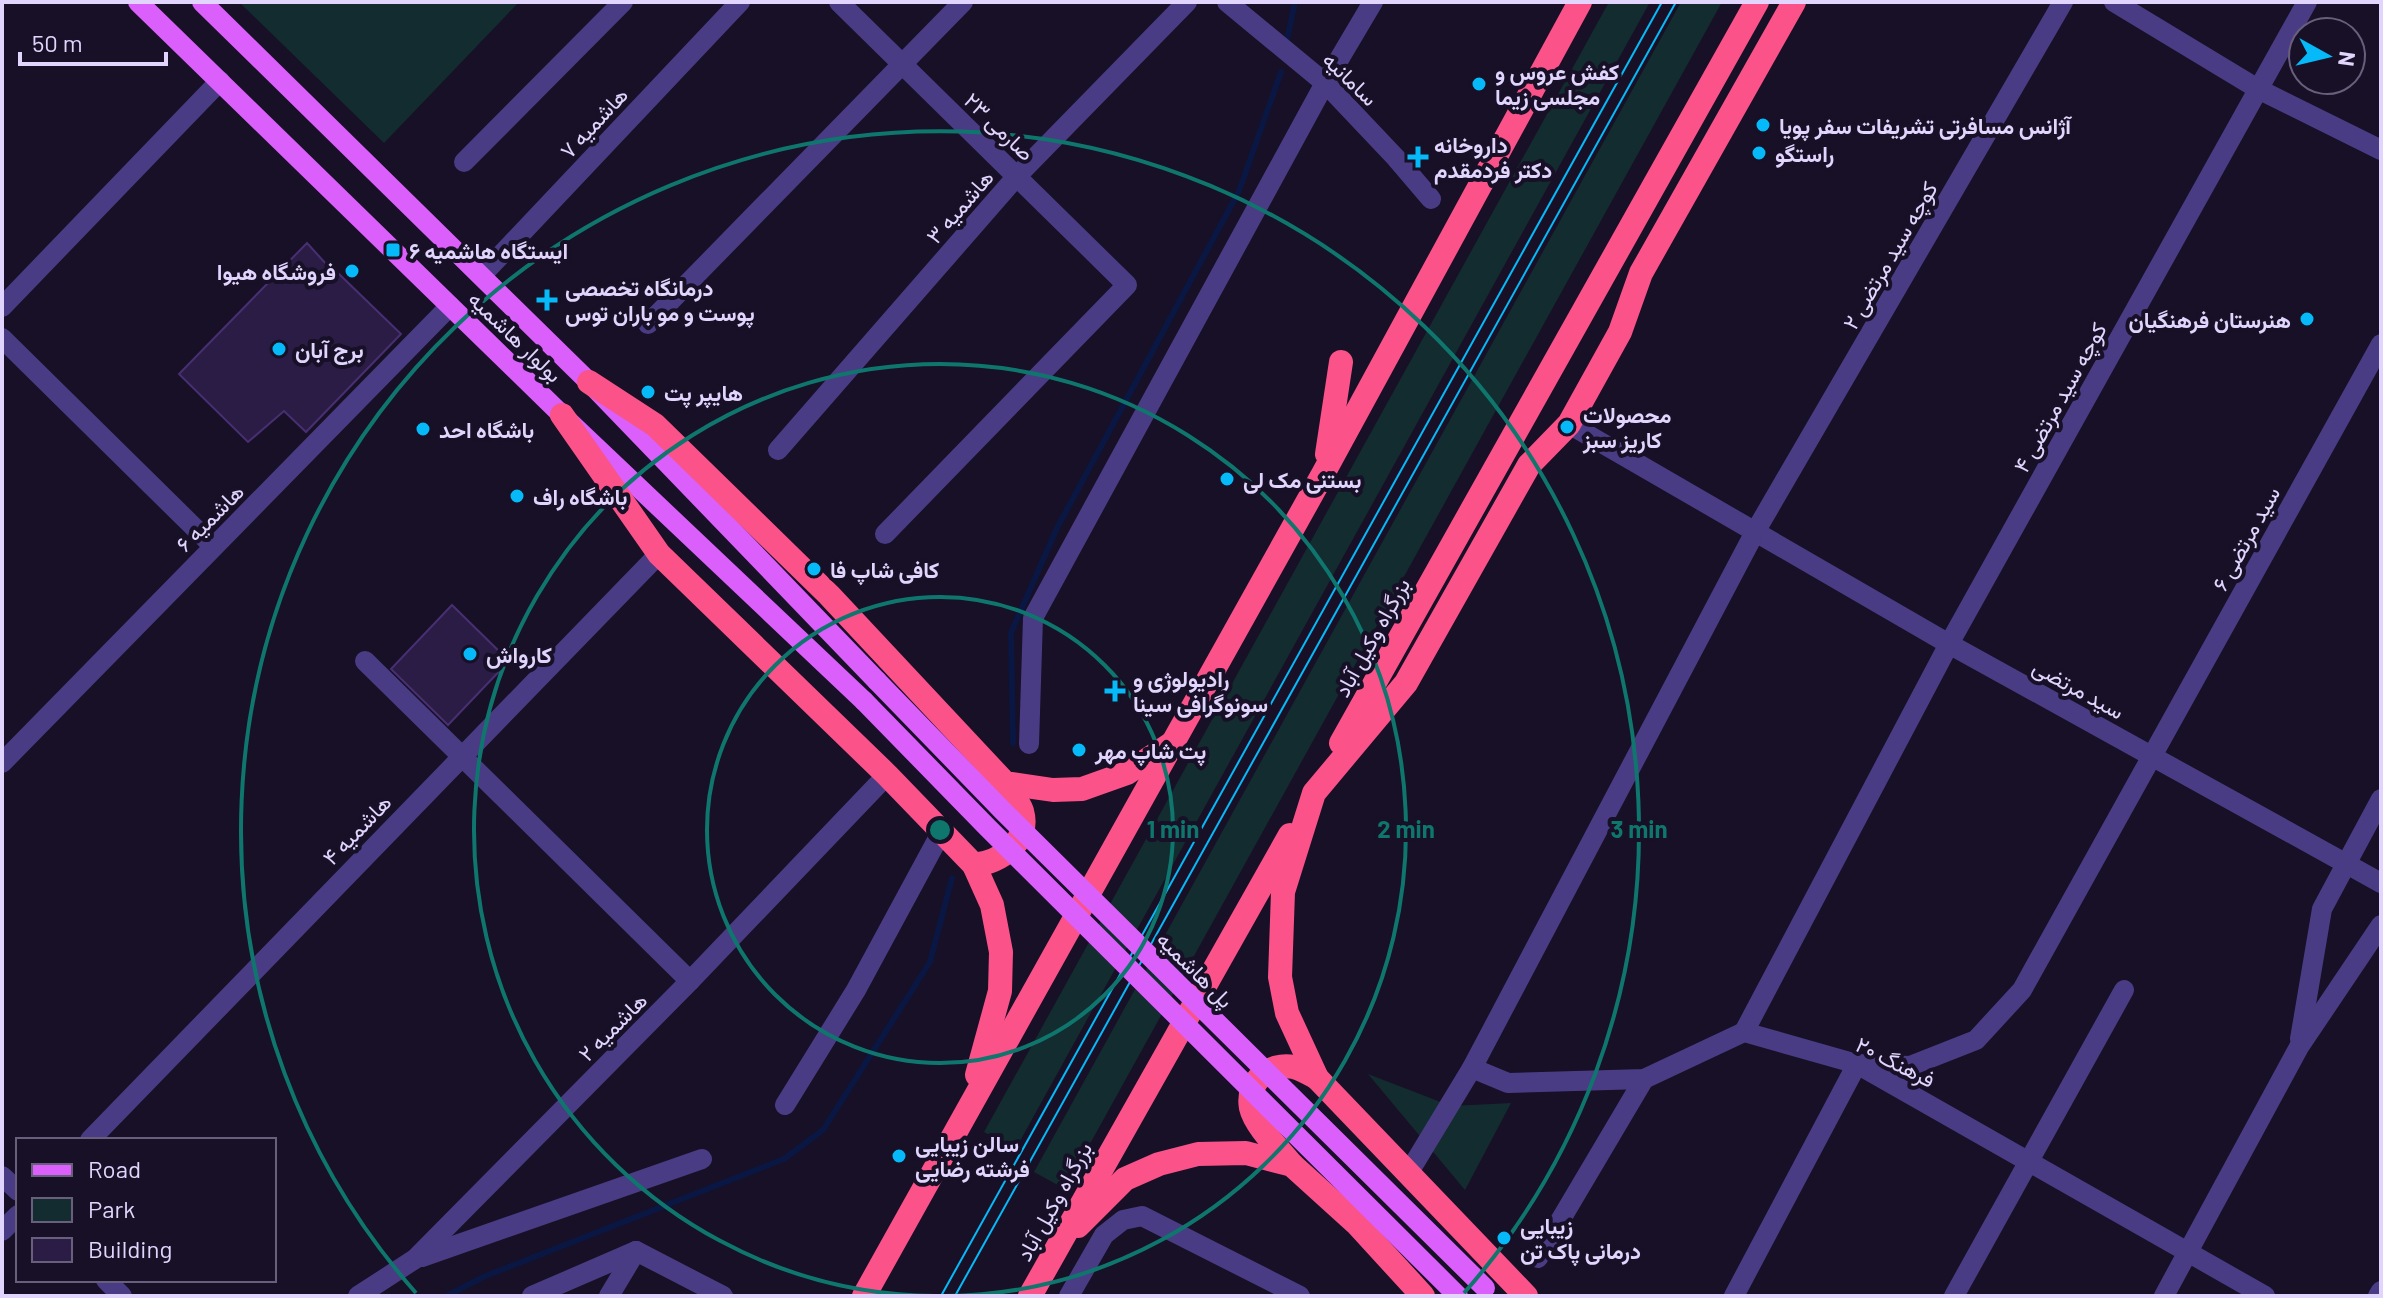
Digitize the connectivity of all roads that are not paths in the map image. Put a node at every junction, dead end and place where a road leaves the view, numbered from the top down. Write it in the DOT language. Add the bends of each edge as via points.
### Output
graph roads {
  1 [pos="138,2"];
  2 [pos="202,2"];
  3 [pos="623,2"];
  4 [pos="740,2"];
  5 [pos="839,2"];
  6 [pos="963,2"];
  7 [pos="1187,2"];
  8 [pos="1373,2"];
  9 [pos="1565,2"];
  10 [pos="1580,2"];
  11 [pos="1757,2"];
  12 [pos="1794,2"];
  13 [pos="2063,2"];
  14 [pos="2114,2"];
  15 [pos="2307,2"];
  16 [pos="1230,3"];
  17 [pos="1556,46"];
  18 [pos="902,64"];
  19 [pos="220,81"];
  20 [pos="1325,83"];
  21 [pos="2258,89"];
  22 [pos="2381,150"];
  23 [pos="464,162"];
  24 [pos="1017,176"];
  25 [pos="1431,199"];
  26 [pos="482,275"];
  27 [pos="450,306"];
  28 [pos="2,307"];
  29 [pos="648,324"];
  30 [pos="2,338"];
  31 [pos="2381,344"];
  32 [pos="1341,362"];
  33 [pos="589,382"];
  34 [pos="562,415"];
  35 [pos="1569,424"];
  36 [pos="778,450"];
  37 [pos="1323,474"];
  38 [pos="1755,532"];
  39 [pos="885,534"];
  40 [pos="213,546"];
  41 [pos="659,554"];
  42 [pos="1949,644"];
  43 [pos="365,661"];
  44 [pos="877,681"];
  45 [pos="1173,743"];
  46 [pos="1029,744"];
  47 [pos="460,756"];
  48 [pos="2151,756"];
  49 [pos="2,763"];
  50 [pos="887,775"];
  51 [pos="1005,783"];
  52 [pos="1314,793"];
  53 [pos="2381,799"];
  54 [pos="942,831"];
  55 [pos="2345,863"];
  56 [pos="974,865"];
  57 [pos="2381,883"];
  58 [pos="2381,925"];
  59 [pos="690,981"];
  60 [pos="2124,990"];
  61 [pos="1744,1032"];
  62 [pos="2299,1047"];
  63 [pos="1857,1064"];
  64 [pos="1472,1068"];
  65 [pos="1317,1078"];
  66 [pos="1644,1079"];
  67 [pos="785,1105"];
  68 [pos="967,1111"];
  69 [pos="92,1138"];
  70 [pos="702,1159"];
  71 [pos="2027,1161"];
  72 [pos="1292,1165"];
  73 [pos="1409,1172"];
  74 [pos="1057,1247"];
  75 [pos="636,1251"];
  76 [pos="2187,1252"];
  77 [pos="1538,1258"];
  78 [pos="415,1259"];
  79 [pos="1488,1292"];
  80 [pos="358,1296"];
  81 [pos="532,1296"];
  82 [pos="609,1296"];
  83 [pos="723,1296"];
  84 [pos="864,1296"];
  85 [pos="1030,1296"];
  86 [pos="1069,1296"];
  87 [pos="1300,1296"];
  88 [pos="1423,1296"];
  89 [pos="1458,1296"];
  90 [pos="1526,1296"];
  91 [pos="1734,1296"];
  92 [pos="1954,1296"];
  93 [pos="2164,1296"];
  94 [pos="2265,1296"];
  1 -- 19 [label="main road, بولوار هاشمیه"];
  2 -- 26 [label="main road, بولوار هاشمیه"];
  3 -- 23 [label="street"];
  4 -- 26 [label="street, هاشمیه ۷"];
  5 -- 18 [label="street, صارمی ۲۳"];
  6 -- 18 [label="street"];
  7 -- 24 [label="street, هاشمیه ۳"];
  8 -- 20 [label="street"];
  9 -- 17 [label="highway"];
  10 -- 17 [label="highway"];
  11 -- 52 [label="highway, بزرگراه وکیل آباد"];
  12 -- 35 [label="highway" via="1641,273 1620,332"];
  13 -- 38 [label="street, کوچه سید مرتضی ۲"];
  14 -- 21 [label="street"];
  15 -- 21 [label="street, کوچه سید مرتضی ۴"];
  16 -- 20 [label="street, سامانیه"];
  17 -- 37 [label="highway"];
  18 -- 24 [label="street, صارمی ۲۳"];
  18 -- 29 [label="street"];
  19 -- 27 [label="main road, بولوار هاشمیه"];
  19 -- 28 [label="street"];
  20 -- 25 [label="street, سامانیه"];
  20 -- 46 [label="street" via="1033,618"];
  21 -- 22 [label="street"];
  21 -- 42 [label="street, کوچه سید مرتضی ۴"];
  24 -- 36 [label="street, هاشمیه ۳"];
  24 -- 39 [label="street, صارمی ۲۳" via="1127,285"];
  26 -- 33 [label="main road, بولوار هاشمیه"];
  27 -- 34 [label="main road, بولوار هاشمیه"];
  27 -- 40 [label="street, هاشمیه ۶"];
  30 -- 40 [label="street"];
  31 -- 48 [label="street, سید مرتضی ۶"];
  32 -- 37 [label="highway"];
  33 -- 44 [label="main road, بولوار هاشمیه"];
  33 -- 51 [label="highway" via="655,425 829,595"];
  34 -- 41 [label="highway"];
  34 -- 89 [label="main road, بولوار هاشمیه, bridge" via="864,701"];
  35 -- 38 [label="street, سید مرتضی"];
  35 -- 52 [label="highway" via="1529,465 1406,683"];
  37 -- 45 [label="highway"];
  38 -- 42 [label="street, سید مرتضی"];
  38 -- 64 [label="street, کوچه سید مرتضی ۲"];
  40 -- 49 [label="street, هاشمیه ۶"];
  41 -- 47 [label="street, هاشمیه ۴"];
  41 -- 50 [label="highway"];
  42 -- 48 [label="street, سید مرتضی"];
  42 -- 61 [label="street, کوچه سید مرتضی ۴"];
  43 -- 47 [label="street"];
  44 -- 79 [label="main road, پل هاشمیه, bridge"];
  45 -- 51 [label="highway" via="1127,773 1082,789"];
  45 -- 68 [label="highway"];
  47 -- 59 [label="street"];
  47 -- 69 [label="street, هاشمیه ۴"];
  48 -- 55 [label="street, سید مرتضی"];
  48 -- 63 [label="street, سید مرتضی ۶" via="2022,990 1976,1040 1910,1066"];
  50 -- 54 [label="highway"];
  50 -- 59 [label="street, هاشمیه ۲"];
  51 -- 56 [label="highway" via="1022,811 1022,828 1005,855"];
  52 -- 65 [label="highway" via="1283,892 1280,977 1287,1013"];
  52 -- 74 [label="highway, بزرگراه وکیل آباد"];
  53 -- 55 [label="street"];
  54 -- 56 [label="highway"];
  54 -- 67 [label="street" via="856,990"];
  55 -- 57 [label="street, سید مرتضی"];
  55 -- 62 [label="street" via="2322,909"];
  56 -- 68 [label="highway" via="992,905 1001,952 1000,991"];
  58 -- 62 [label="street"];
  59 -- 78 [label="street, هاشمیه ۲"];
  60 -- 71 [label="street"];
  61 -- 63 [label="street, فرهنگ ۲۰"];
  61 -- 66 [label="street"];
  62 -- 76 [label="street"];
  63 -- 71 [label="street, فرهنگ ۲۰"];
  63 -- 91 [label="street"];
  64 -- 66 [label="street" via="1508,1083"];
  64 -- 73 [label="street, کوچه سید مرتضی ۲"];
  65 -- 72 [label="highway" via="1294,1067 1277,1067 1251,1088 1251,1109"];
  65 -- 73 [label="highway"];
  66 -- 77 [label="street"];
  68 -- 84 [label="highway"];
  70 -- 78 [label="street"];
  71 -- 76 [label="street, فرهنگ ۲۰"];
  71 -- 92 [label="street"];
  72 -- 74 [label="highway" via="1246,1153 1198,1154 1159,1164 1125,1179"];
  72 -- 88 [label="highway" via="1356,1223"];
  73 -- 90 [label="highway"];
  74 -- 85 [label="highway, بزرگراه وکیل آباد"];
  75 -- 81 [label="street"];
  75 -- 82 [label="street"];
  75 -- 83 [label="street"];
  76 -- 93 [label="street"];
  76 -- 94 [label="street, فرهنگ ۲۰"];
  78 -- 80 [label="street, هاشمیه ۲"];
  86 -- 87 [label="street" via="1104,1235 1123,1220 1142,1216"];
}
